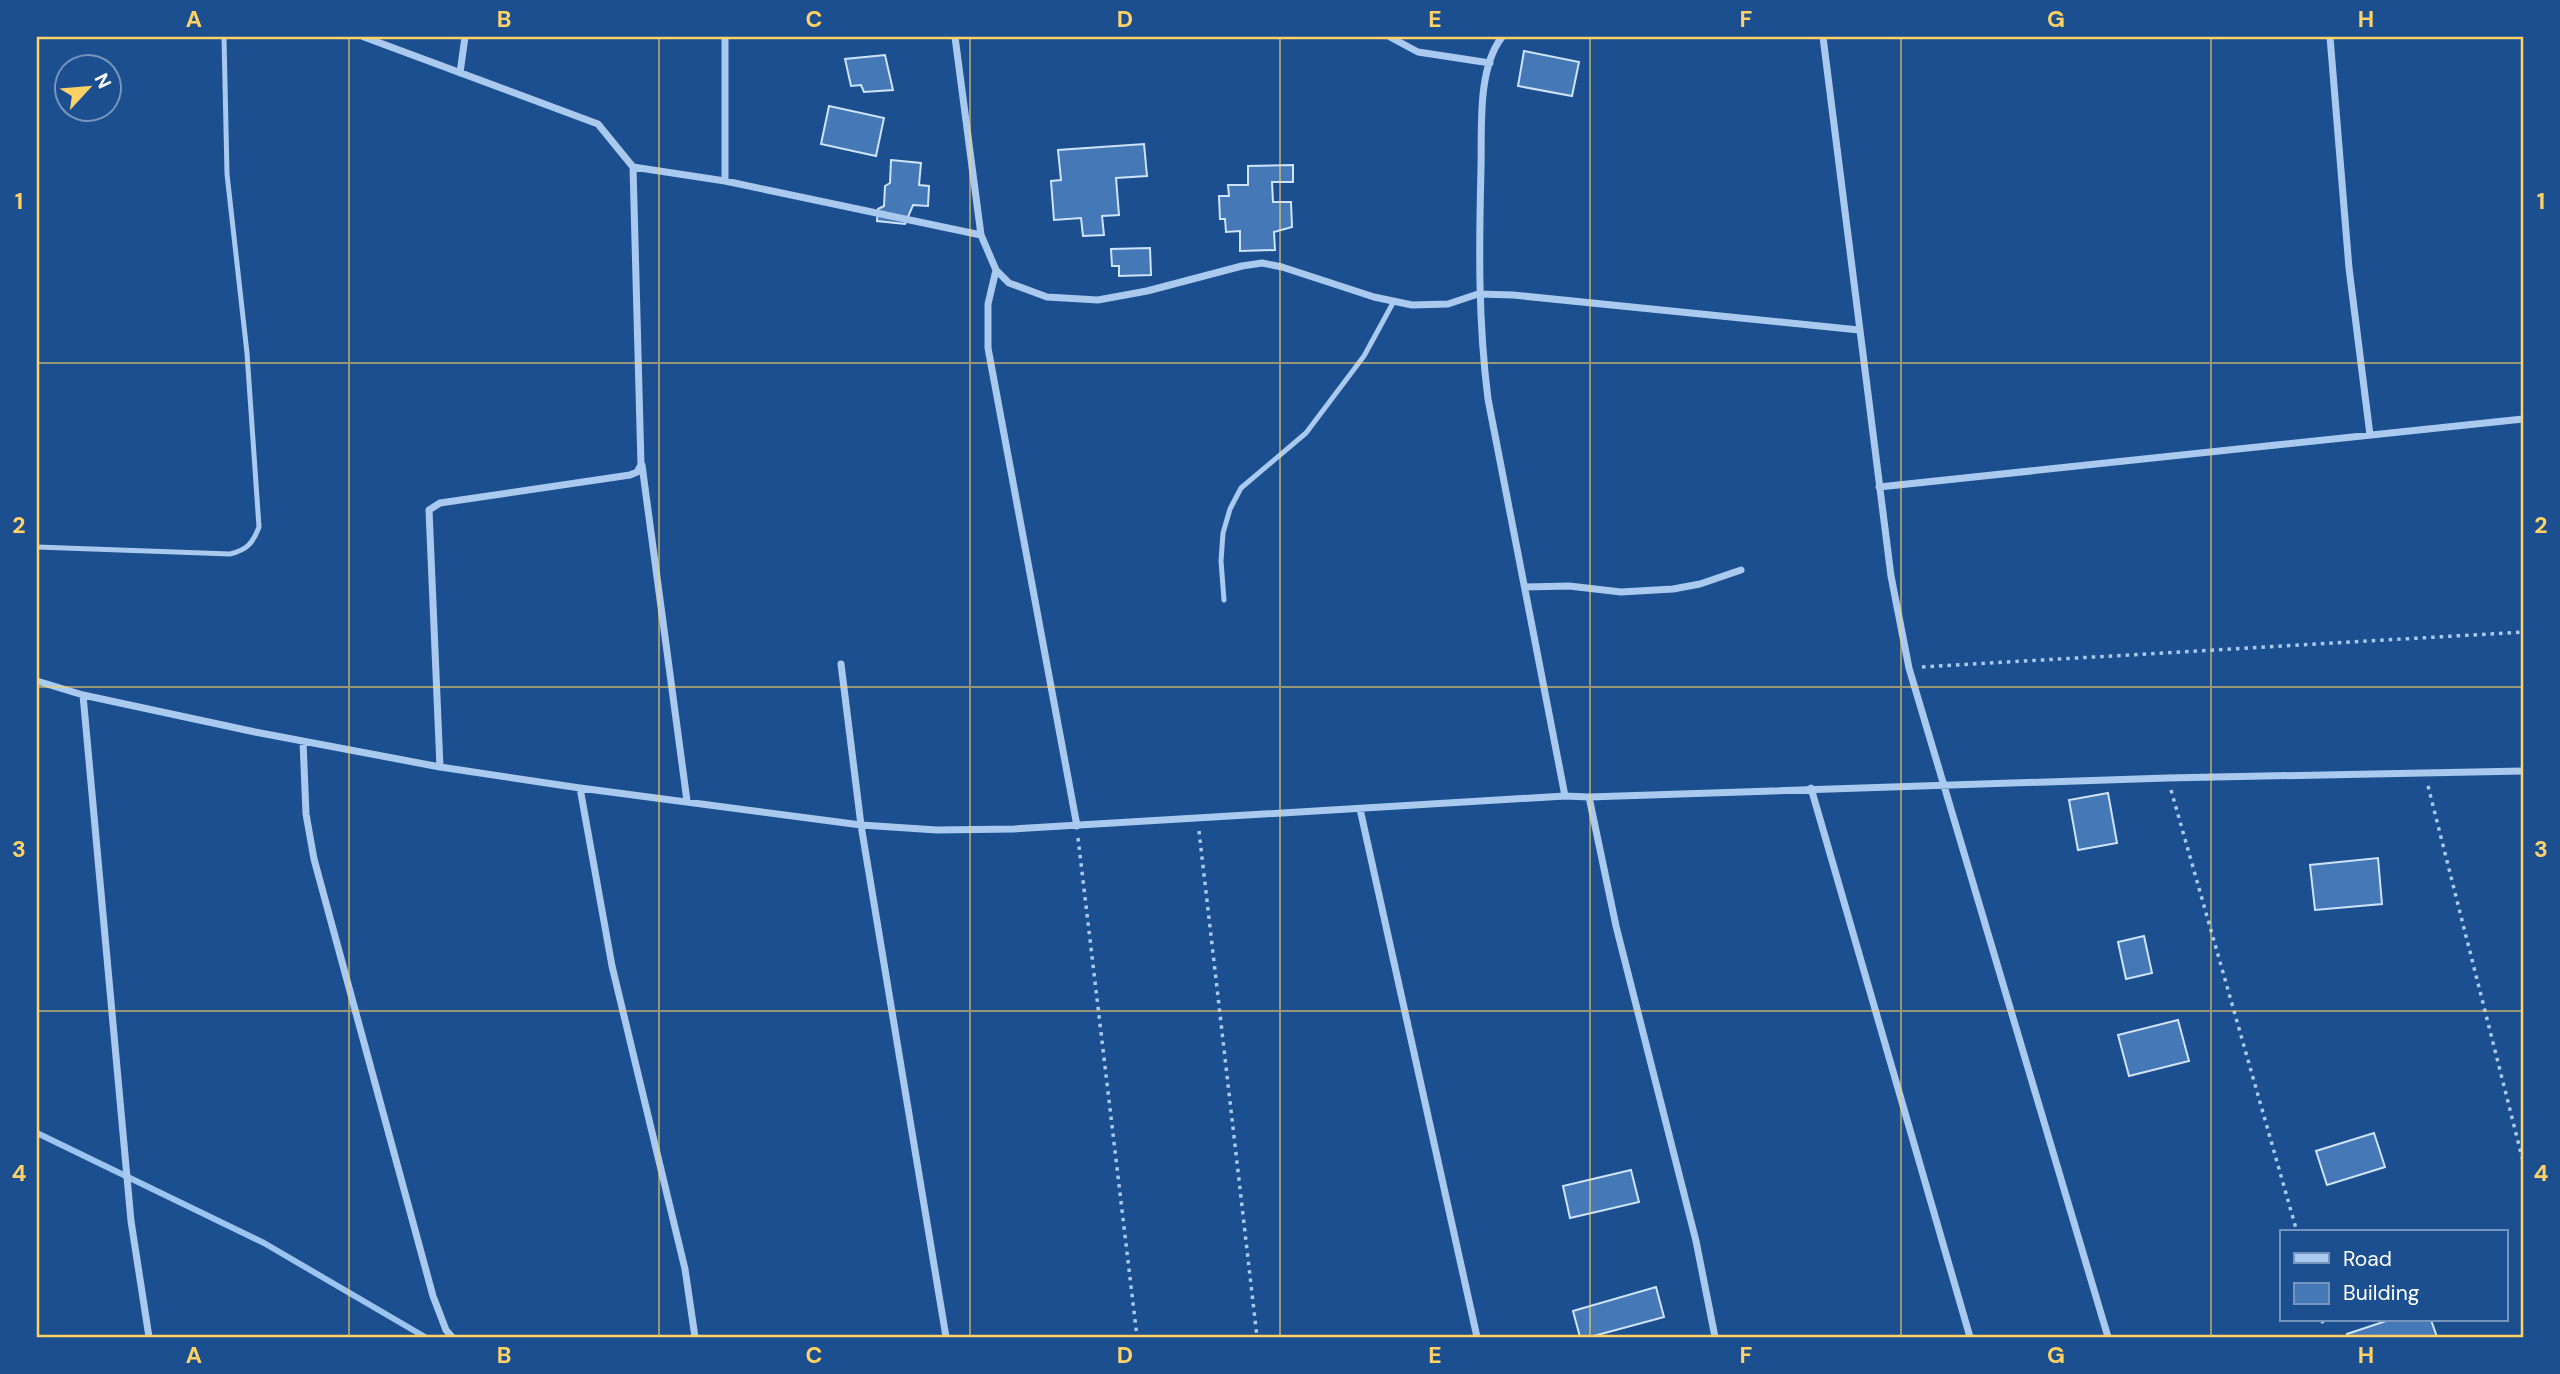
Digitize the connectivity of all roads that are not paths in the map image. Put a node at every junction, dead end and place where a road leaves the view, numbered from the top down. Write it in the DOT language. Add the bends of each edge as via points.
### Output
graph roads {
  1 [pos="224,37"];
  2 [pos="363,37"];
  3 [pos="465,37"];
  4 [pos="725,37"];
  5 [pos="955,37"];
  6 [pos="1390,37"];
  7 [pos="1502,37"];
  8 [pos="1823,37"];
  9 [pos="2330,37"];
  10 [pos="1490,63"];
  11 [pos="460,73"];
  12 [pos="633,167"];
  13 [pos="725,181"];
  14 [pos="981,235"];
  15 [pos="996,270"];
  16 [pos="1478,294"];
  17 [pos="1394,301"];
  18 [pos="1859,330"];
  19 [pos="2523,419"];
  20 [pos="2370,435"];
  21 [pos="642,464"];
  22 [pos="1879,486"];
  23 [pos="37,547"];
  24 [pos="1741,570"];
  25 [pos="1525,587"];
  26 [pos="1224,600"];
  27 [pos="841,664"];
  28 [pos="37,681"];
  29 [pos="83,695"];
  30 [pos="303,741"];
  31 [pos="440,767"];
  32 [pos="2523,771"];
  33 [pos="1946,786"];
  34 [pos="580,788"];
  35 [pos="1811,788"];
  36 [pos="1565,796"];
  37 [pos="1589,797"];
  38 [pos="687,801"];
  39 [pos="1360,810"];
  40 [pos="861,825"];
  41 [pos="1077,826"];
  42 [pos="149,1337"];
  43 [pos="452,1337"];
  44 [pos="695,1337"];
  45 [pos="946,1337"];
  46 [pos="1477,1337"];
  47 [pos="1715,1337"];
  48 [pos="1970,1337"];
  49 [pos="2108,1337"];
  1 -- 23 [label="lane" via="227,174 247,353 259,527 243,551 230,554"];
  2 -- 11 [label="street"];
  3 -- 11 [label="street"];
  4 -- 13 [label="street"];
  5 -- 14 [label="street"];
  6 -- 10 [label="street" via="1418,52"];
  7 -- 10 [label="street"];
  8 -- 18 [label="street"];
  9 -- 20 [label="street" via="2349,268"];
  10 -- 16 [label="street" via="1483,91"];
  11 -- 12 [label="street" via="598,124"];
  12 -- 13 [label="street"];
  12 -- 21 [label="street"];
  13 -- 14 [label="street"];
  14 -- 15 [label="street"];
  15 -- 17 [label="street" via="1009,283 1047,297 1098,300 1262,263"];
  15 -- 41 [label="street" via="988,304 988,348"];
  16 -- 17 [label="street" via="1448,304"];
  16 -- 18 [label="street"];
  16 -- 25 [label="street" via="1488,399"];
  17 -- 26 [label="lane" via="1364,356 1306,433 1241,488 1223,533"];
  18 -- 22 [label="street"];
  19 -- 20 [label="street"];
  20 -- 22 [label="street"];
  21 -- 31 [label="street" via="629,475 440,503 429,510"];
  21 -- 38 [label="street"];
  22 -- 33 [label="street" via="1898,620"];
  24 -- 25 [label="street" via="1673,589 1621,592"];
  25 -- 36 [label="street"];
  27 -- 40 [label="street"];
  28 -- 29 [label="street"];
  29 -- 30 [label="street"];
  29 -- 42 [label="street" via="131,1221"];
  30 -- 31 [label="street"];
  30 -- 43 [label="street" via="306,814 314,859 429,1282"];
  31 -- 34 [label="street"];
  32 -- 33 [label="street"];
  33 -- 35 [label="street"];
  33 -- 49 [label="street"];
  34 -- 38 [label="street"];
  34 -- 44 [label="street" via="612,966 685,1269"];
  35 -- 37 [label="street"];
  35 -- 48 [label="street"];
  36 -- 37 [label="street"];
  36 -- 39 [label="street"];
  37 -- 47 [label="street"];
  38 -- 40 [label="street"];
  39 -- 41 [label="street"];
  39 -- 46 [label="street"];
  40 -- 41 [label="street" via="937,830"];
  40 -- 45 [label="street"];
}
